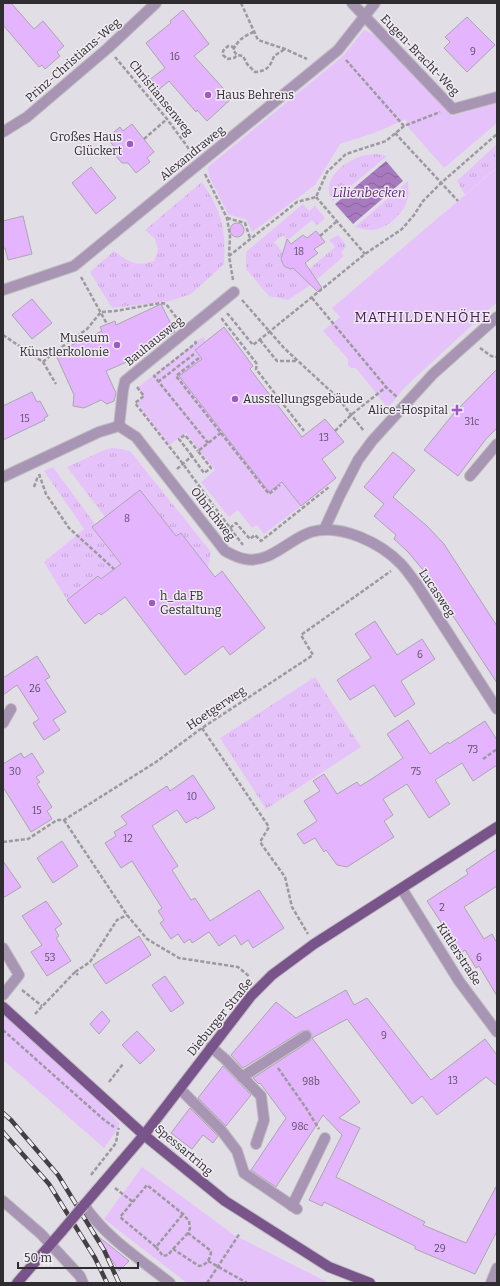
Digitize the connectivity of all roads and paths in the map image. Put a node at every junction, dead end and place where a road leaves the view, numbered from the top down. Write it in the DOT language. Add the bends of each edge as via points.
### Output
graph roads {
  1 [pos="156,3"];
  2 [pos="241,3"];
  3 [pos="352,3"];
  4 [pos="376,3"];
  5 [pos="366,16"];
  6 [pos="254,32"];
  7 [pos="235,48"];
  8 [pos="286,49"];
  9 [pos="338,50"];
  10 [pos="237,55"];
  11 [pos="116,57"];
  12 [pos="321,65"];
  13 [pos="497,96"];
  14 [pos="453,109"];
  15 [pos="167,119"];
  16 [pos="404,126"];
  17 [pos="3,132"];
  18 [pos="395,133"];
  19 [pos="497,134"];
  20 [pos="144,139"];
  21 [pos="191,152"];
  22 [pos="204,172"];
  23 [pos="441,184"];
  24 [pos="316,197"];
  25 [pos="458,201"];
  26 [pos="227,218"];
  27 [pos="336,222"];
  28 [pos="320,236"];
  29 [pos="250,238"];
  30 [pos="365,254"];
  31 [pos="229,256"];
  32 [pos="74,266"];
  33 [pos="3,290"];
  34 [pos="234,292"];
  35 [pos="312,298"];
  36 [pos="100,312"];
  37 [pos="497,317"];
  38 [pos="107,324"];
  39 [pos="186,332"];
  40 [pos="270,332"];
  41 [pos="3,335"];
  42 [pos="260,340"];
  43 [pos="470,340"];
  44 [pos="196,343"];
  45 [pos="194,354"];
  46 [pos="497,357"];
  47 [pos="199,358"];
  48 [pos="298,361"];
  49 [pos="43,362"];
  50 [pos="158,382"];
  51 [pos="56,384"];
  52 [pos="386,387"];
  53 [pos="139,400"];
  54 [pos="405,403"];
  55 [pos="351,415"];
  56 [pos="119,426"];
  57 [pos="361,428"];
  58 [pos="304,431"];
  59 [pos="334,431"];
  60 [pos="222,432"];
  61 [pos="208,443"];
  62 [pos="497,444"];
  63 [pos="198,451"];
  64 [pos="192,456"];
  65 [pos="187,460"];
  66 [pos="38,473"];
  67 [pos="470,476"];
  68 [pos="3,477"];
  69 [pos="280,485"];
  70 [pos="330,486"];
  71 [pos="230,528"];
  72 [pos="324,530"];
  73 [pos="243,545"];
  74 [pos="401,564"];
  75 [pos="114,569"];
  76 [pos="11,709"];
  77 [pos="497,710"];
  78 [pos="3,723"];
  79 [pos="202,728"];
  80 [pos="497,749"];
  81 [pos="483,759"];
  82 [pos="64,820"];
  83 [pos="497,827"];
  84 [pos="3,842"];
  85 [pos="402,889"];
  86 [pos="127,915"];
  87 [pos="309,936"];
  88 [pos="3,948"];
  89 [pos="75,972"];
  90 [pos="78,975"];
  91 [pos="250,977"];
  92 [pos="3,995"];
  93 [pos="3,1006"];
  94 [pos="35,1014"];
  95 [pos="3,1030"];
  96 [pos="497,1032"];
  97 [pos="306,1036"];
  98 [pos="211,1047"];
  99 [pos="271,1058"];
  100 [pos="123,1064"];
  101 [pos="242,1077"];
  102 [pos="109,1082"];
  103 [pos="180,1089"];
  104 [pos="317,1126"];
  105 [pos="144,1135"];
  106 [pos="325,1138"];
  107 [pos="256,1144"];
  108 [pos="89,1177"];
  109 [pos="115,1188"];
  110 [pos="3,1201"];
  111 [pos="133,1202"];
  112 [pos="84,1205"];
  113 [pos="183,1214"];
  114 [pos="188,1233"];
  115 [pos="240,1233"];
  116 [pos="51,1244"];
  117 [pos="156,1247"];
  118 [pos="173,1249"];
  119 [pos="208,1261"];
  120 [pos="219,1266"];
  121 [pos="497,1268"];
  122 [pos="17,1283"];
  123 [pos="84,1283"];
  124 [pos="170,1283"];
  125 [pos="207,1283"];
  126 [pos="247,1283"];
  127 [pos="370,1283"];
  128 [pos="491,1283"];
  1 -- 17 [label="street, Prinz-Christians-Weg" via="28,117"];
  2 -- 6 [label="path"];
  3 -- 5 [label="street, Eugen-Bracht-Weg"];
  4 -- 5 [label="street, Alexandraweg"];
  5 -- 9 [label="street, Alexandraweg"];
  5 -- 14 [label="street, Eugen-Bracht-Weg"];
  6 -- 7 [label="path" via="237,42"];
  6 -- 8 [label="path" via="258,40"];
  7 -- 10 [label="path" via="233,50"];
  7 -- 10 [label="path" via="228,46 223,55 227,59"];
  8 -- 10 [label="path" via="274,56 271,65 264,71 255,72 243,56"];
  8 -- 12 [label="path"];
  9 -- 12 [label="street, Alexandraweg"];
  9 -- 16 [label="path"];
  11 -- 15 [label="path, Christiansenweg"];
  12 -- 32 [label="street, Alexandraweg"];
  13 -- 14 [label="street"];
  14 -- 16 [label="path"];
  15 -- 20 [label="path"];
  15 -- 21 [label="path, Christiansenweg"];
  16 -- 18 [label="path"];
  18 -- 23 [label="path"];
  18 -- 24 [label="path" via="386,142 346,154 326,172"];
  19 -- 23 [label="path"];
  22 -- 26 [label="path"];
  23 -- 25 [label="path"];
  23 -- 30 [label="path" via="402,229"];
  24 -- 27 [label="path"];
  24 -- 29 [label="path" via="296,202"];
  26 -- 29 [label="path" via="245,223"];
  26 -- 31 [label="path" via="230,236"];
  27 -- 28 [label="path"];
  27 -- 30 [label="path"];
  29 -- 31 [label="path"];
  30 -- 35 [label="path"];
  31 -- 34 [label="path"];
  32 -- 33 [label="street, Alexandraweg"];
  32 -- 36 [label="path"];
  34 -- 39 [label="street, Bauhausweg"];
  34 -- 40 [label="path"];
  35 -- 40 [label="path"];
  35 -- 52 [label="path"];
  36 -- 38 [label="path"];
  36 -- 39 [label="path" via="166,304"];
  36 -- 49 [label="path" via="87,329"];
  37 -- 43 [label="street"];
  39 -- 56 [label="street, Bauhausweg" via="125,381"];
  40 -- 42 [label="path"];
  40 -- 48 [label="path"];
  41 -- 49 [label="path"];
  42 -- 48 [label="path" via="277,361"];
  42 -- 58 [label="path" via="253,345 228,314 222,319 257,364 256,369"];
  43 -- 46 [label="path" via="491,356"];
  43 -- 54 [label="street"];
  44 -- 50 [label="path" via="154,376"];
  45 -- 50 [label="path"];
  47 -- 60 [label="path" via="176,376"];
  48 -- 55 [label="path" via="337,397"];
  49 -- 51 [label="path"];
  50 -- 61 [label="path"];
  52 -- 54 [label="path"];
  52 -- 55 [label="path"];
  53 -- 71 [label="path" via="135,404"];
  54 -- 72 [label="street" via="358,460"];
  55 -- 57 [label="path"];
  55 -- 59 [label="path"];
  56 -- 68 [label="street" via="99,432"];
  56 -- 72 [label="street, Olbrichweg" via="136,437 225,551 247,560 261,559 302,536"];
  60 -- 61 [label="path"];
  60 -- 69 [label="path" via="270,494"];
  61 -- 63 [label="path"];
  62 -- 67 [label="street"];
  63 -- 64 [label="path" via="185,435 179,439"];
  63 -- 64 [label="path" via="211,468 204,473"];
  64 -- 65 [label="path"];
  66 -- 75 [label="path" via="46,494 69,528"];
  70 -- 71 [label="path" via="261,541 255,534 250,539 236,523"];
  71 -- 73 [label="path"];
  72 -- 74 [label="street, Lucasweg" via="353,534 381,549"];
  74 -- 77 [label="street, Lucasweg" via="416,583"];
  74 -- 79 [label="path, Hoetgerweg" via="301,635 313,655"];
  76 -- 78 [label="street"];
  79 -- 82 [label="path, Hoetgerweg" via="156,762"];
  79 -- 87 [label="path" via="268,827 260,842 285,877 292,907"];
  80 -- 81 [label="path"];
  82 -- 84 [label="path, Hoetgerweg" via="57,820 28,839"];
  82 -- 86 [label="path"];
  83 -- 85 [label="main road, Dieburger Straße"];
  85 -- 96 [label="street, Kittlerstraße" via="459,981"];
  85 -- 98 [label="main road, Dieburger Straße" via="314,944 272,975 251,996"];
  86 -- 89 [label="path" via="117,920 90,962"];
  86 -- 91 [label="path" via="147,939 179,958 238,967"];
  88 -- 92 [label="street" via="19,976"];
  89 -- 90 [label="path"];
  89 -- 94 [label="path"];
  93 -- 105 [label="main road, Spessartring"];
  95 -- 108 [label="path" via="103,1119 118,1129 116,1143"];
  97 -- 99 [label="street"];
  98 -- 101 [label="street"];
  98 -- 103 [label="main road, Dieburger Straße"];
  99 -- 101 [label="street"];
  99 -- 104 [label="path"];
  100 -- 102 [label="path"];
  101 -- 107 [label="street" via="261,1096 264,1120"];
  103 -- 105 [label="main road, Dieburger Straße"];
  103 -- 106 [label="street" via="221,1130 237,1151 244,1173 294,1208"];
  105 -- 112 [label="main road, Dieburger Straße"];
  105 -- 127 [label="main road, Spessartring" via="225,1201 329,1268"];
  109 -- 111 [label="path"];
  110 -- 116 [label="street"];
  111 -- 113 [label="path" via="147,1185"];
  111 -- 117 [label="path" via="120,1217"];
  112 -- 116 [label="main road, Dieburger Straße, bridge"];
  112 -- 124 [label="street" via="91,1217 105,1231"];
  113 -- 114 [label="path" via="189,1221"];
  113 -- 117 [label="path"];
  114 -- 118 [label="path"];
  114 -- 119 [label="path" via="210,1251"];
  115 -- 120 [label="path"];
  116 -- 122 [label="main road, Dieburger Straße"];
  116 -- 123 [label="street"];
  117 -- 118 [label="path" via="163,1256 168,1255"];
  118 -- 119 [label="path" via="199,1266 204,1266"];
  119 -- 120 [label="path"];
  120 -- 125 [label="path"];
  120 -- 126 [label="path"];
  121 -- 128 [label="street"];
}
